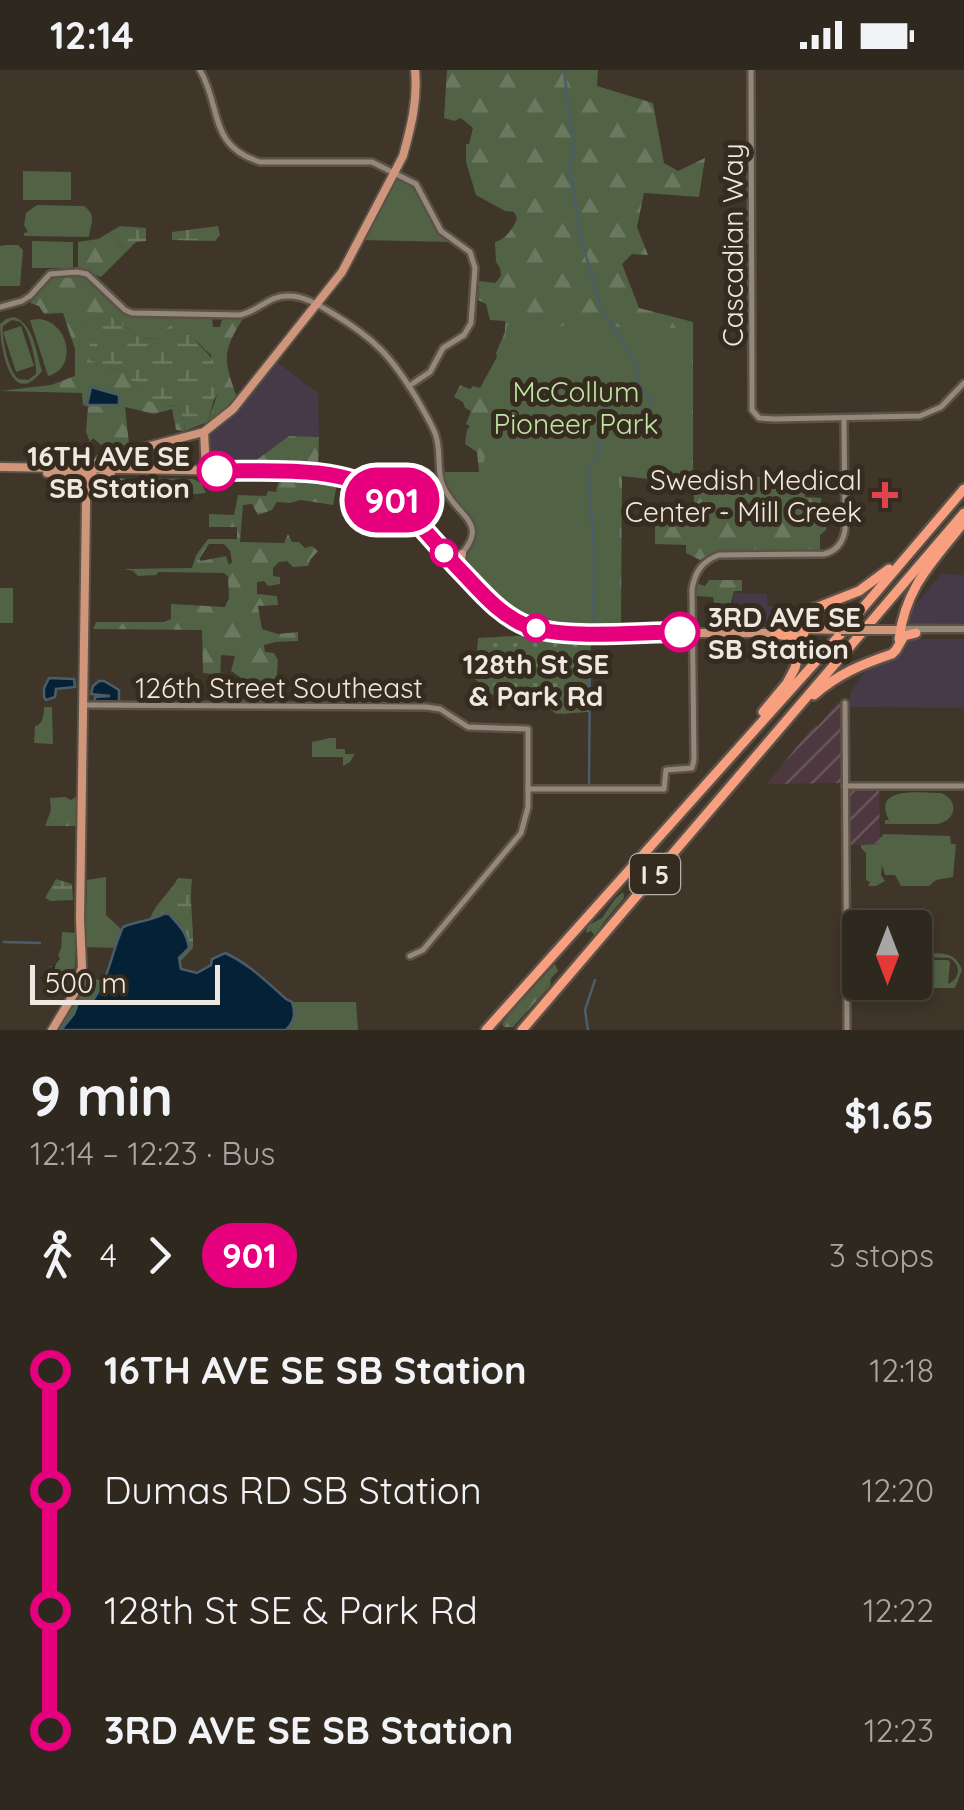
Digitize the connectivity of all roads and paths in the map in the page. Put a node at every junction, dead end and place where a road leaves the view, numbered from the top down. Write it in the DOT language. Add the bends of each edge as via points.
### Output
graph roads {
  1 [pos="200,70"];
  2 [pos="414,70"];
  3 [pos="750,70"];
  4 [pos="394,173"];
  5 [pos="316,304"];
  6 [pos="0,307"];
  7 [pos="964,383"];
  8 [pos="409,386"];
  9 [pos="844,418"];
  10 [pos="216,421"];
  11 [pos="204,432"];
  12 [pos="189,436"];
  13 [pos="0,469"];
  14 [pos="172,471"];
  15 [pos="206,471"];
  16 [pos="92,473"];
  17 [pos="71,474"];
  18 [pos="111,474"];
  19 [pos="87,489"];
  20 [pos="964,489"];
  21 [pos="946,510"];
  22 [pos="964,513"];
  23 [pos="964,522"];
  24 [pos="462,554"];
  25 [pos="454,563"];
  26 [pos="472,582"];
  27 [pos="756,630"];
  28 [pos="804,630"];
  29 [pos="900,630"];
  30 [pos="964,631"];
  31 [pos="691,632"];
  32 [pos="916,633"];
  33 [pos="737,634"];
  34 [pos="775,634"];
  35 [pos="898,647"];
  36 [pos="802,648"];
  37 [pos="846,704"];
  38 [pos="84,705"];
  39 [pos="784,724"];
  40 [pos="706,785"];
  41 [pos="844,786"];
  42 [pos="964,786"];
  43 [pos="528,789"];
  44 [pos="410,956"];
  45 [pos="51,1030"];
  46 [pos="486,1030"];
  47 [pos="522,1030"];
  48 [pos="847,1030"];
  1 -- 4 [label="street" via="223,138 245,157 372,162"];
  2 -- 4 [label="main road" via="407,143"];
  3 -- 9 [label="street, Cascadian Way" via="752,410 758,418"];
  4 -- 5 [label="main road" via="342,272"];
  4 -- 8 [label="street" via="419,188 440,232 470,252 474,268 468,329"];
  5 -- 6 [label="street" via="291,296 240,315 132,312 87,274 59,272 22,301"];
  5 -- 8 [label="street" via="367,334"];
  5 -- 10 [label="main road" via="233,410"];
  7 -- 9 [label="street" via="930,413"];
  8 -- 24 [label="street" via="436,436 442,484 471,524"];
  9 -- 31 [label="street" via="843,540 824,554 719,556 700,566"];
  10 -- 11 [label="main road"];
  10 -- 12 [label="main road"];
  11 -- 12 [label="main road"];
  11 -- 15 [label="main road"];
  12 -- 16 [label="main road" via="103,458"];
  13 -- 16 [label="main road"];
  13 -- 17 [label="main road"];
  14 -- 15 [label="main road"];
  14 -- 16 [label="main road"];
  14 -- 18 [label="main road"];
  15 -- 25 [label="main road" via="314,470 366,480"];
  16 -- 17 [label="main road"];
  16 -- 18 [label="main road"];
  16 -- 19 [label="main road"];
  17 -- 19 [label="main road"];
  18 -- 19 [label="main road"];
  19 -- 38 [label="main road"];
  20 -- 21 [label="highway, I 5"];
  21 -- 28 [label="highway" via="871,584 812,610"];
  21 -- 40 [label="highway, I 5"];
  22 -- 39 [label="highway, I 5"];
  23 -- 29 [label="highway" via="911,593"];
  24 -- 25 [label="street"];
  24 -- 26 [label="main road"];
  25 -- 26 [label="main road"];
  26 -- 31 [label="main road" via="507,615 548,631"];
  27 -- 28 [label="main road"];
  27 -- 31 [label="main road"];
  27 -- 33 [label="main road"];
  28 -- 29 [label="main road, bridge"];
  28 -- 34 [label="main road"];
  28 -- 36 [label="highway"];
  29 -- 30 [label="main road"];
  29 -- 32 [label="main road"];
  29 -- 35 [label="highway"];
  30 -- 32 [label="main road"];
  31 -- 33 [label="main road"];
  31 -- 43 [label="street" via="692,768 666,770 664,789"];
  32 -- 35 [label="highway"];
  33 -- 34 [label="main road"];
  34 -- 36 [label="highway" via="796,637"];
  35 -- 39 [label="highway" via="834,679"];
  36 -- 40 [label="highway" via="784,688"];
  37 -- 41 [label="street"];
  38 -- 43 [label="street, 126th Street Southeast" via="426,706 468,726 528,729"];
  38 -- 45 [label="main road" via="80,961"];
  39 -- 47 [label="highway, I 5"];
  40 -- 46 [label="highway, I 5"];
  41 -- 42 [label="street"];
  41 -- 48 [label="street"];
  43 -- 44 [label="street" via="517,840 423,950"];
}
